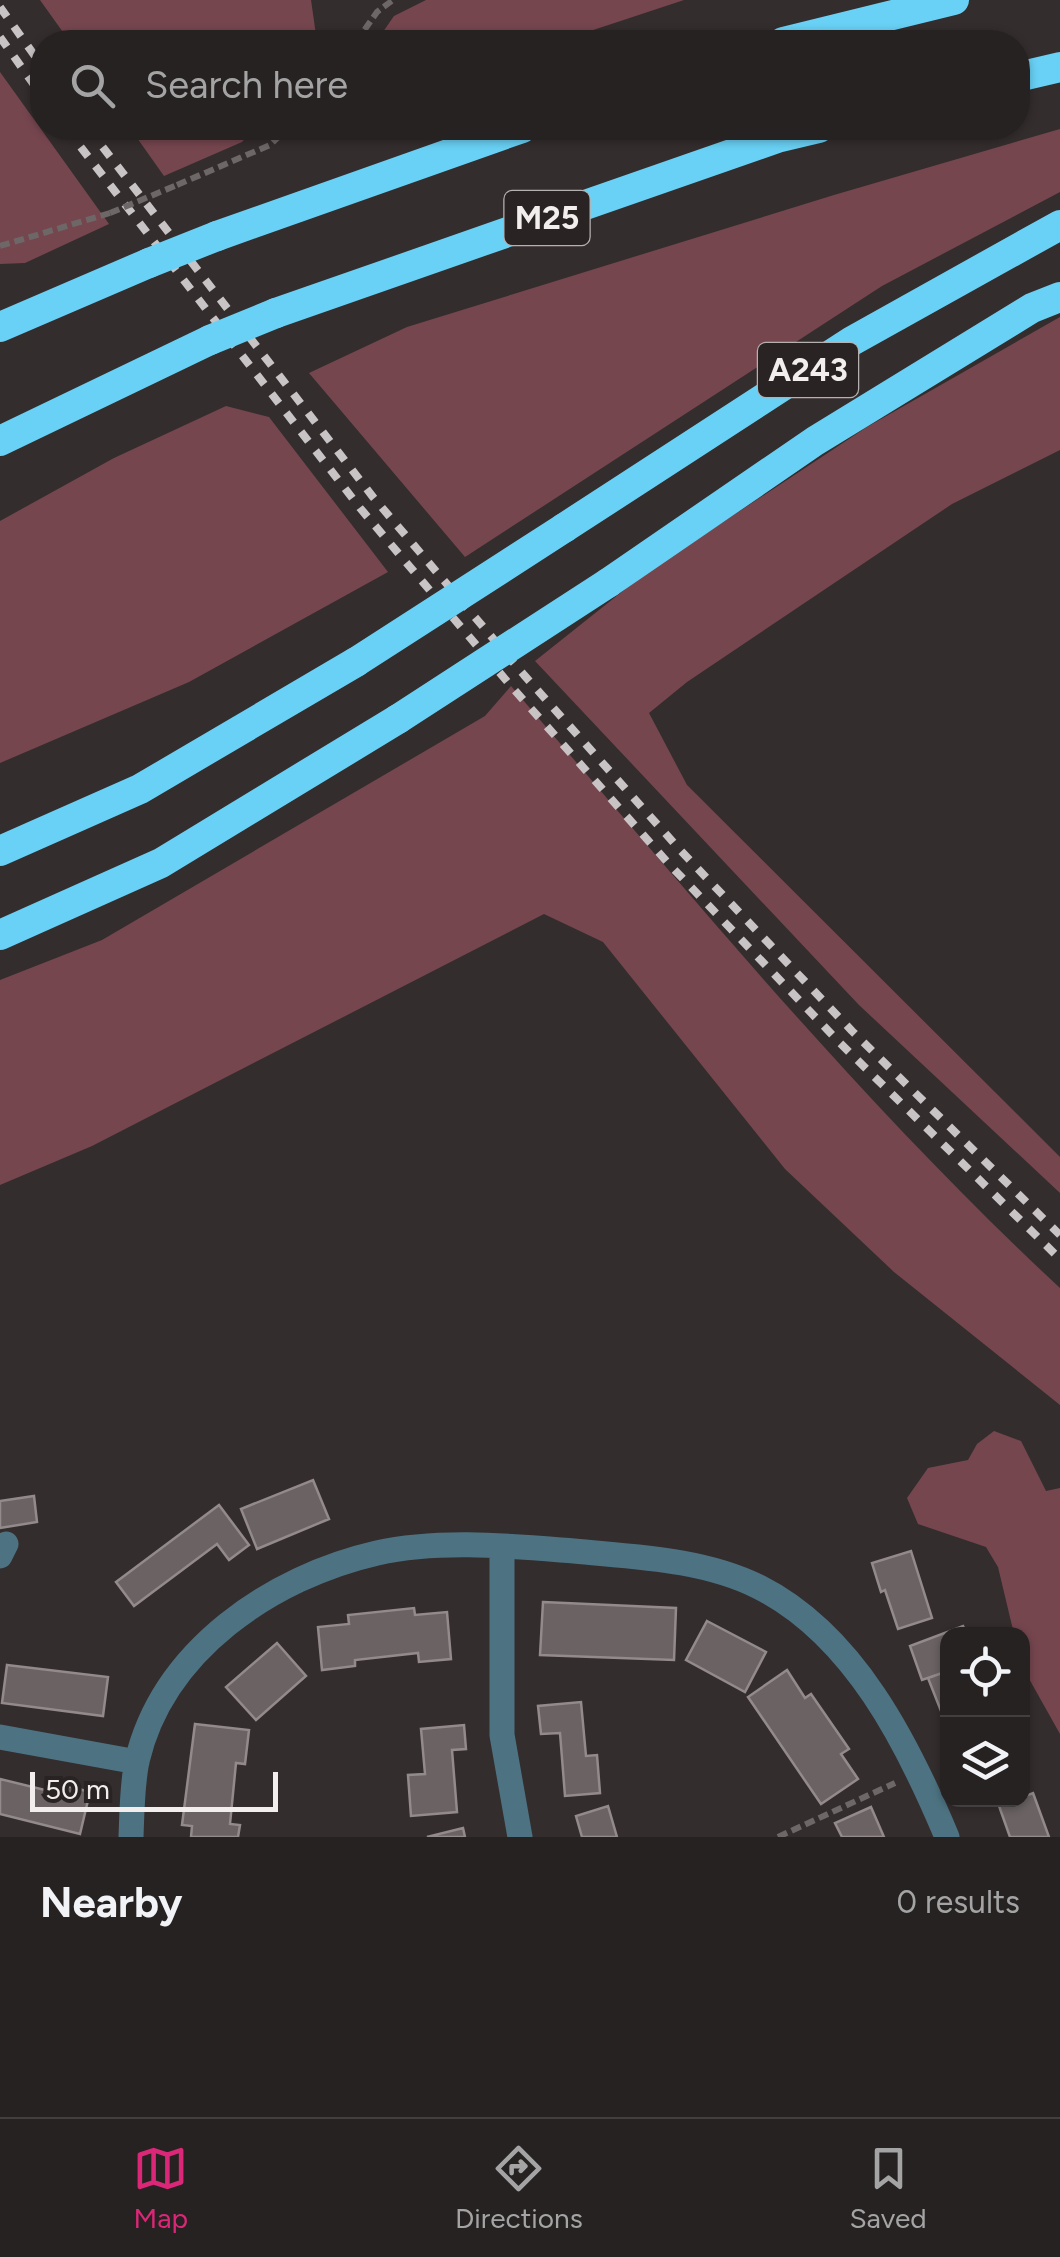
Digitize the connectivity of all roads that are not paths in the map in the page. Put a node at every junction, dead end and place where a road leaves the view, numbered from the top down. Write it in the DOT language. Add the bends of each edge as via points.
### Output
graph roads {
  1 [pos="954,0"];
  2 [pos="832,30"];
  3 [pos="1060,67"];
  4 [pos="1030,75"];
  5 [pos="488,140"];
  6 [pos="771,140"];
  7 [pos="1060,225"];
  8 [pos="1060,296"];
  9 [pos="0,328"];
  10 [pos="0,441"];
  11 [pos="0,851"];
  12 [pos="0,936"];
  13 [pos="502,1546"];
  14 [pos="0,1738"];
  15 [pos="137,1762"];
  16 [pos="131,1837"];
  17 [pos="520,1837"];
  18 [pos="946,1837"];
  1 -- 2 [label="highway"];
  3 -- 4 [label="highway"];
  5 -- 9 [label="highway, bridge" via="217,236"];
  6 -- 10 [label="highway, M25, bridge" via="276,312"];
  7 -- 11 [label="highway, A243, bridge" via="852,341 356,662 140,788"];
  8 -- 12 [label="highway, A243, bridge" via="815,441 398,719 161,862"];
  13 -- 15 [label="street" via="378,1553 258,1601 193,1657 148,1728"];
  13 -- 17 [label="street" via="502,1735"];
  13 -- 18 [label="street" via="645,1558 759,1587 842,1652 883,1711"];
  14 -- 15 [label="street"];
  15 -- 16 [label="street"];
}
